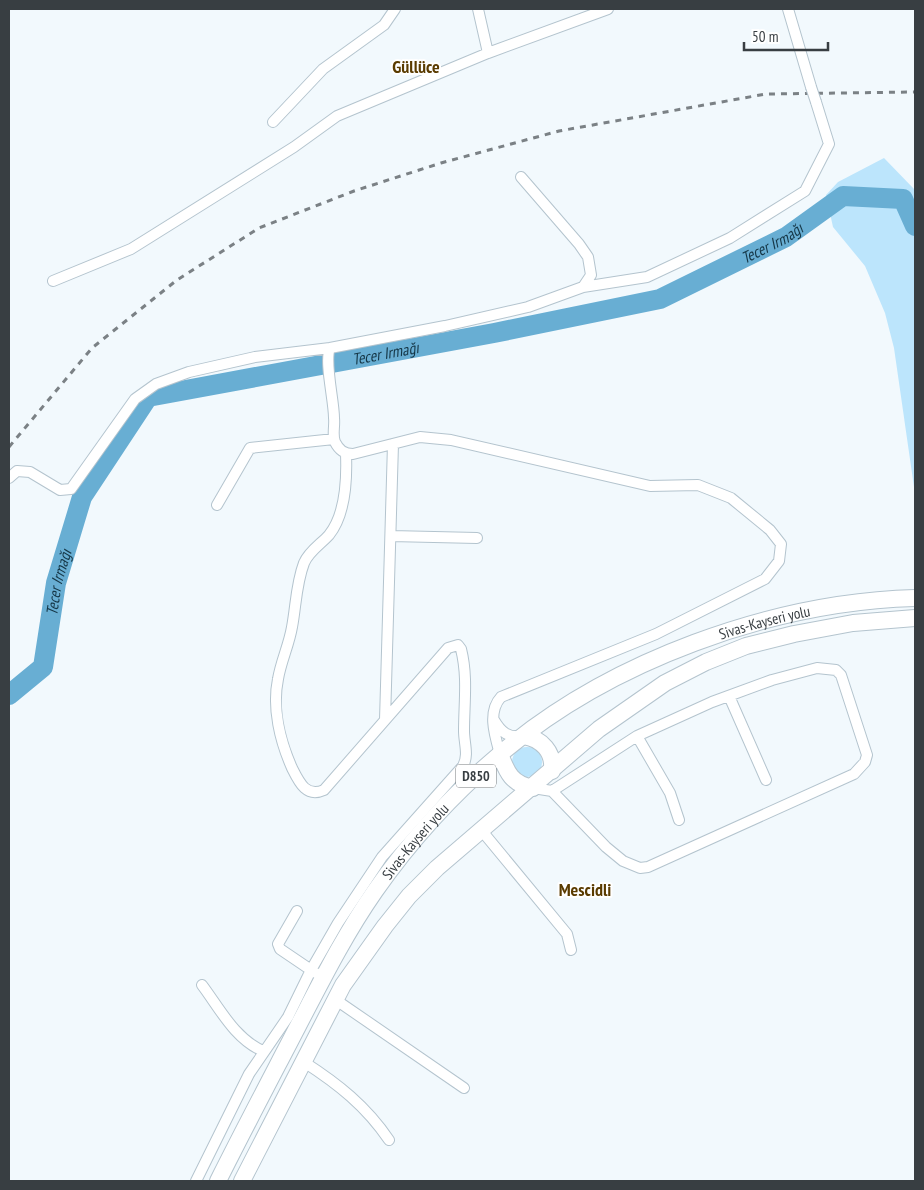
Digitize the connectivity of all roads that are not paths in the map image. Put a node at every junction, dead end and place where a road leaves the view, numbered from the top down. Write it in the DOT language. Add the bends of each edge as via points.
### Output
graph roads {
  1 [pos="395,9"];
  2 [pos="478,9"];
  3 [pos="608,9"];
  4 [pos="788,9"];
  5 [pos="488,53"];
  6 [pos="273,122"];
  7 [pos="521,177"];
  8 [pos="54,281"];
  9 [pos="583,287"];
  10 [pos="328,352"];
  11 [pos="334,440"];
  12 [pos="393,444"];
  13 [pos="346,454"];
  14 [pos="9,478"];
  15 [pos="217,505"];
  16 [pos="391,536"];
  17 [pos="477,538"];
  18 [pos="915,598"];
  19 [pos="915,618"];
  20 [pos="729,696"];
  21 [pos="494,719"];
  22 [pos="385,720"];
  23 [pos="524,736"];
  24 [pos="636,736"];
  25 [pos="500,754"];
  26 [pos="552,771"];
  27 [pos="766,780"];
  28 [pos="533,788"];
  29 [pos="552,791"];
  30 [pos="679,820"];
  31 [pos="482,831"];
  32 [pos="297,911"];
  33 [pos="571,950"];
  34 [pos="317,974"];
  35 [pos="202,985"];
  36 [pos="336,1000"];
  37 [pos="263,1051"];
  38 [pos="304,1062"];
  39 [pos="464,1088"];
  40 [pos="389,1140"];
  41 [pos="196,1181"];
  42 [pos="218,1181"];
  43 [pos="242,1181"];
  1 -- 6 [label="street" via="384,25 323,69"];
  2 -- 5 [label="street"];
  3 -- 5 [label="street"];
  4 -- 9 [label="street, bridge" via="829,144 804,191 730,238 647,277"];
  5 -- 8 [label="street" via="337,116 294,147 131,249"];
  7 -- 9 [label="street" via="588,257 591,275"];
  9 -- 10 [label="street" via="528,307"];
  10 -- 11 [label="street"];
  10 -- 14 [label="street" via="255,357 189,372 156,384 135,399 71,489 60,490 30,472 17,471"];
  11 -- 13 [label="street"];
  11 -- 15 [label="street" via="250,448"];
  12 -- 13 [label="street"];
  12 -- 16 [label="street"];
  12 -- 21 [label="street" via="420,437 451,440 650,486 698,485 731,498 770,530 781,544 779,561 765,578 656,634 505,694 497,701"];
  13 -- 22 [label="street" via="346,478 338,516 328,535 304,562 290,638 278,680 277,716 281,736 301,787 314,792 324,790"];
  16 -- 17 [label="street"];
  16 -- 22 [label="street"];
  18 -- 23 [label="highway, Sivas-Kayseri yolu / D850" via="844,604 767,620 696,643 605,685"];
  19 -- 26 [label="highway, Sivas-Kayseri yolu" via="853,623 794,634 746,646 706,662 665,683 624,710"];
  20 -- 24 [label="street"];
  20 -- 27 [label="street"];
  20 -- 29 [label="street" via="817,668 836,670 846,685 867,755 865,762 854,774 640,868 623,861 606,847"];
  21 -- 23 [label="street" via="505,734"];
  21 -- 25 [label="street"];
  22 -- 34 [label="street" via="448,648 458,646 461,649 466,676 466,762 382,857 338,922"];
  23 -- 25 [label="highway, Sivas-Kayseri yolu / D850"];
  23 -- 26 [label="highway" via="544,745 552,760"];
  24 -- 29 [label="street"];
  24 -- 30 [label="street" via="670,793"];
  25 -- 28 [label="highway" via="512,779"];
  25 -- 34 [label="highway, Sivas-Kayseri yolu / D850" via="462,787 413,843"];
  26 -- 28 [label="highway, Sivas-Kayseri yolu"];
  26 -- 29 [label="street"];
  28 -- 29 [label="street"];
  28 -- 31 [label="highway, Sivas-Kayseri yolu"];
  31 -- 33 [label="street" via="567,934"];
  31 -- 36 [label="highway, Sivas-Kayseri yolu" via="409,896"];
  32 -- 34 [label="street" via="278,944 280,950"];
  34 -- 37 [label="street"];
  34 -- 42 [label="highway, Sivas-Kayseri yolu / D850"];
  35 -- 37 [label="street" via="240,1036"];
  36 -- 38 [label="highway, Sivas-Kayseri yolu"];
  36 -- 39 [label="street"];
  37 -- 41 [label="street"];
  38 -- 40 [label="street" via="353,1096"];
  38 -- 43 [label="highway, Sivas-Kayseri yolu"];
}
